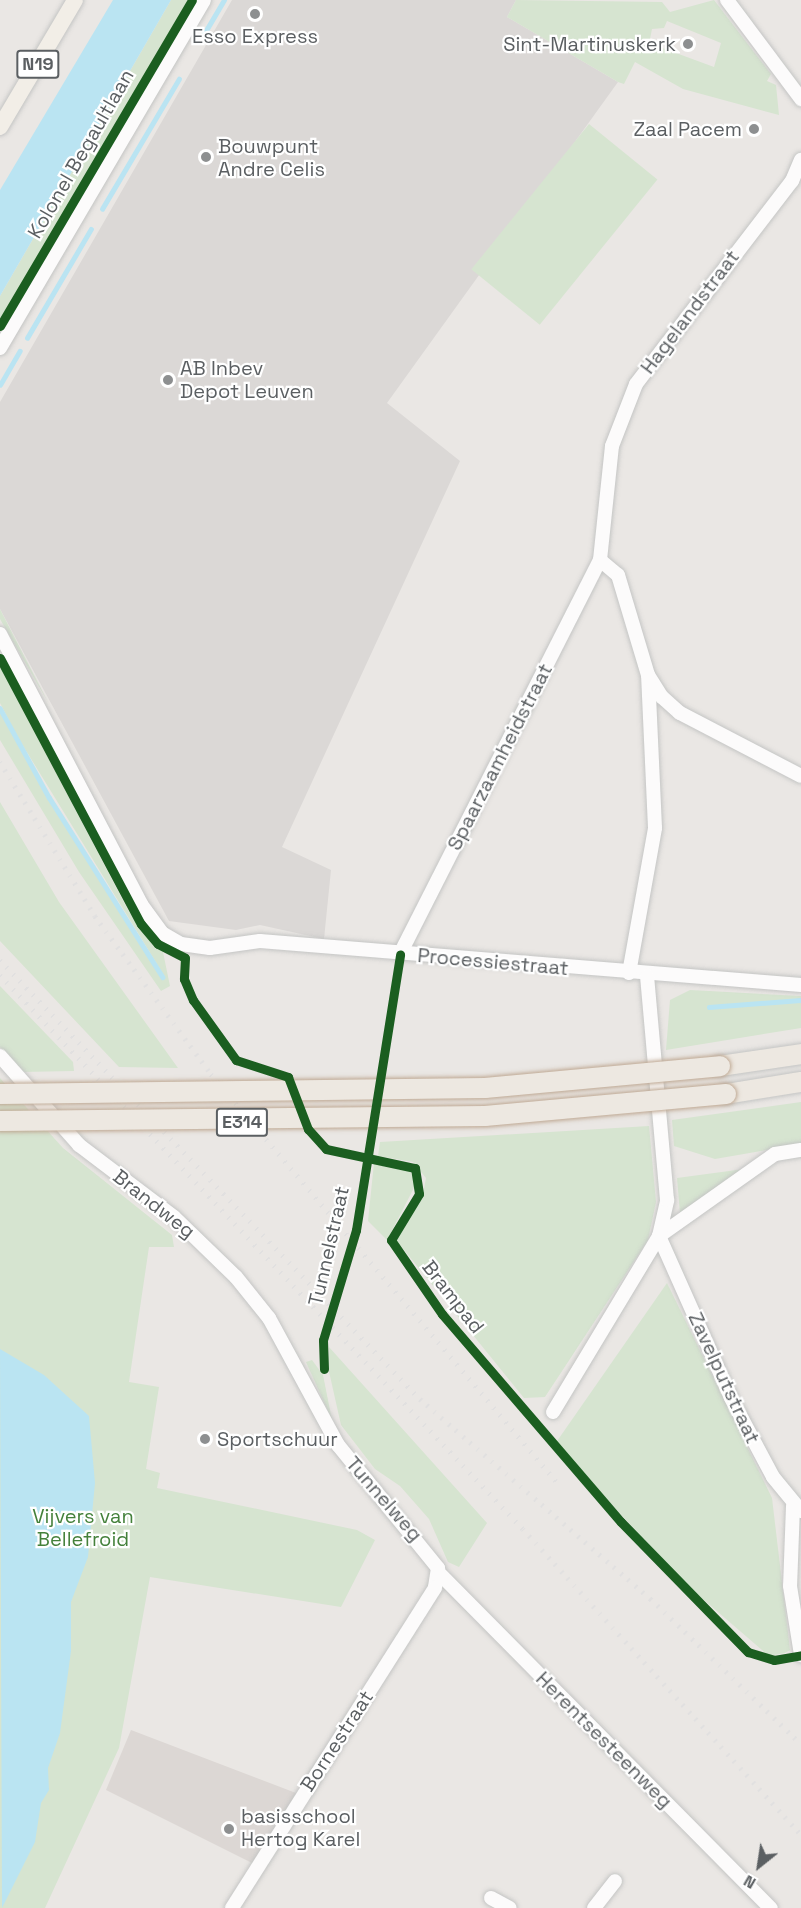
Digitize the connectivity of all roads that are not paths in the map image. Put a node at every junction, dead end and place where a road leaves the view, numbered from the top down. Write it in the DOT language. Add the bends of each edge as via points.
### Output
graph roads {
  1 [pos="75,0"];
  2 [pos="204,0"];
  3 [pos="728,0"];
  4 [pos="801,99"];
  5 [pos="0,127"];
  6 [pos="801,160"];
  7 [pos="0,348"];
  8 [pos="600,560"];
  9 [pos="0,634"];
  10 [pos="648,675"];
  11 [pos="801,776"];
  12 [pos="400,954"];
  13 [pos="629,973"];
  14 [pos="647,976"];
  15 [pos="801,985"];
  16 [pos="801,1054"];
  17 [pos="0,1056"];
  18 [pos="801,1082"];
  19 [pos="0,1094"];
  20 [pos="0,1121"];
  21 [pos="801,1150"];
  22 [pos="659,1236"];
  23 [pos="295,1362"];
  24 [pos="553,1412"];
  25 [pos="797,1509"];
  26 [pos="438,1572"];
  27 [pos="801,1654"];
  28 [pos="615,1881"];
  29 [pos="491,1898"];
  30 [pos="232,1908"];
  31 [pos="510,1908"];
  32 [pos="594,1908"];
  33 [pos="771,1908"];
  1 -- 5 [label="main road, N19"];
  2 -- 7 [label="street, Kolonel Begaultlaan"];
  3 -- 4 [label="street"];
  6 -- 8 [label="street, Hagelandstraat" via="792,181 636,384 612,446"];
  8 -- 10 [label="street" via="618,575"];
  8 -- 12 [label="street, Spaarzaamheidstraat"];
  9 -- 12 [label="street, Processiestraat" via="141,904 162,933 194,947 260,941"];
  10 -- 11 [label="street" via="680,713"];
  10 -- 13 [label="street" via="655,828"];
  12 -- 13 [label="street, Processiestraat"];
  13 -- 14 [label="street, Processiestraat"];
  14 -- 15 [label="street, Processiestraat"];
  14 -- 22 [label="street" via="667,1200"];
  16 -- 19 [label="highway, E314, bridge" via="720,1066 485,1088"];
  17 -- 23 [label="street, Brandweg" via="79,1145 214,1254 268,1318"];
  18 -- 20 [label="highway, E314, bridge" via="726,1094 473,1116"];
  21 -- 22 [label="street" via="775,1154"];
  22 -- 24 [label="street"];
  22 -- 25 [label="street, Zavelputstraat" via="731,1398"];
  23 -- 26 [label="street, Tunnelweg" via="338,1445 428,1551"];
  25 -- 27 [label="street" via="790,1586"];
  26 -- 30 [label="street, Bornestraat" via="430,1595"];
  26 -- 33 [label="street, Herentsesteenweg"];
  28 -- 32 [label="street"];
  29 -- 31 [label="street"];
}
